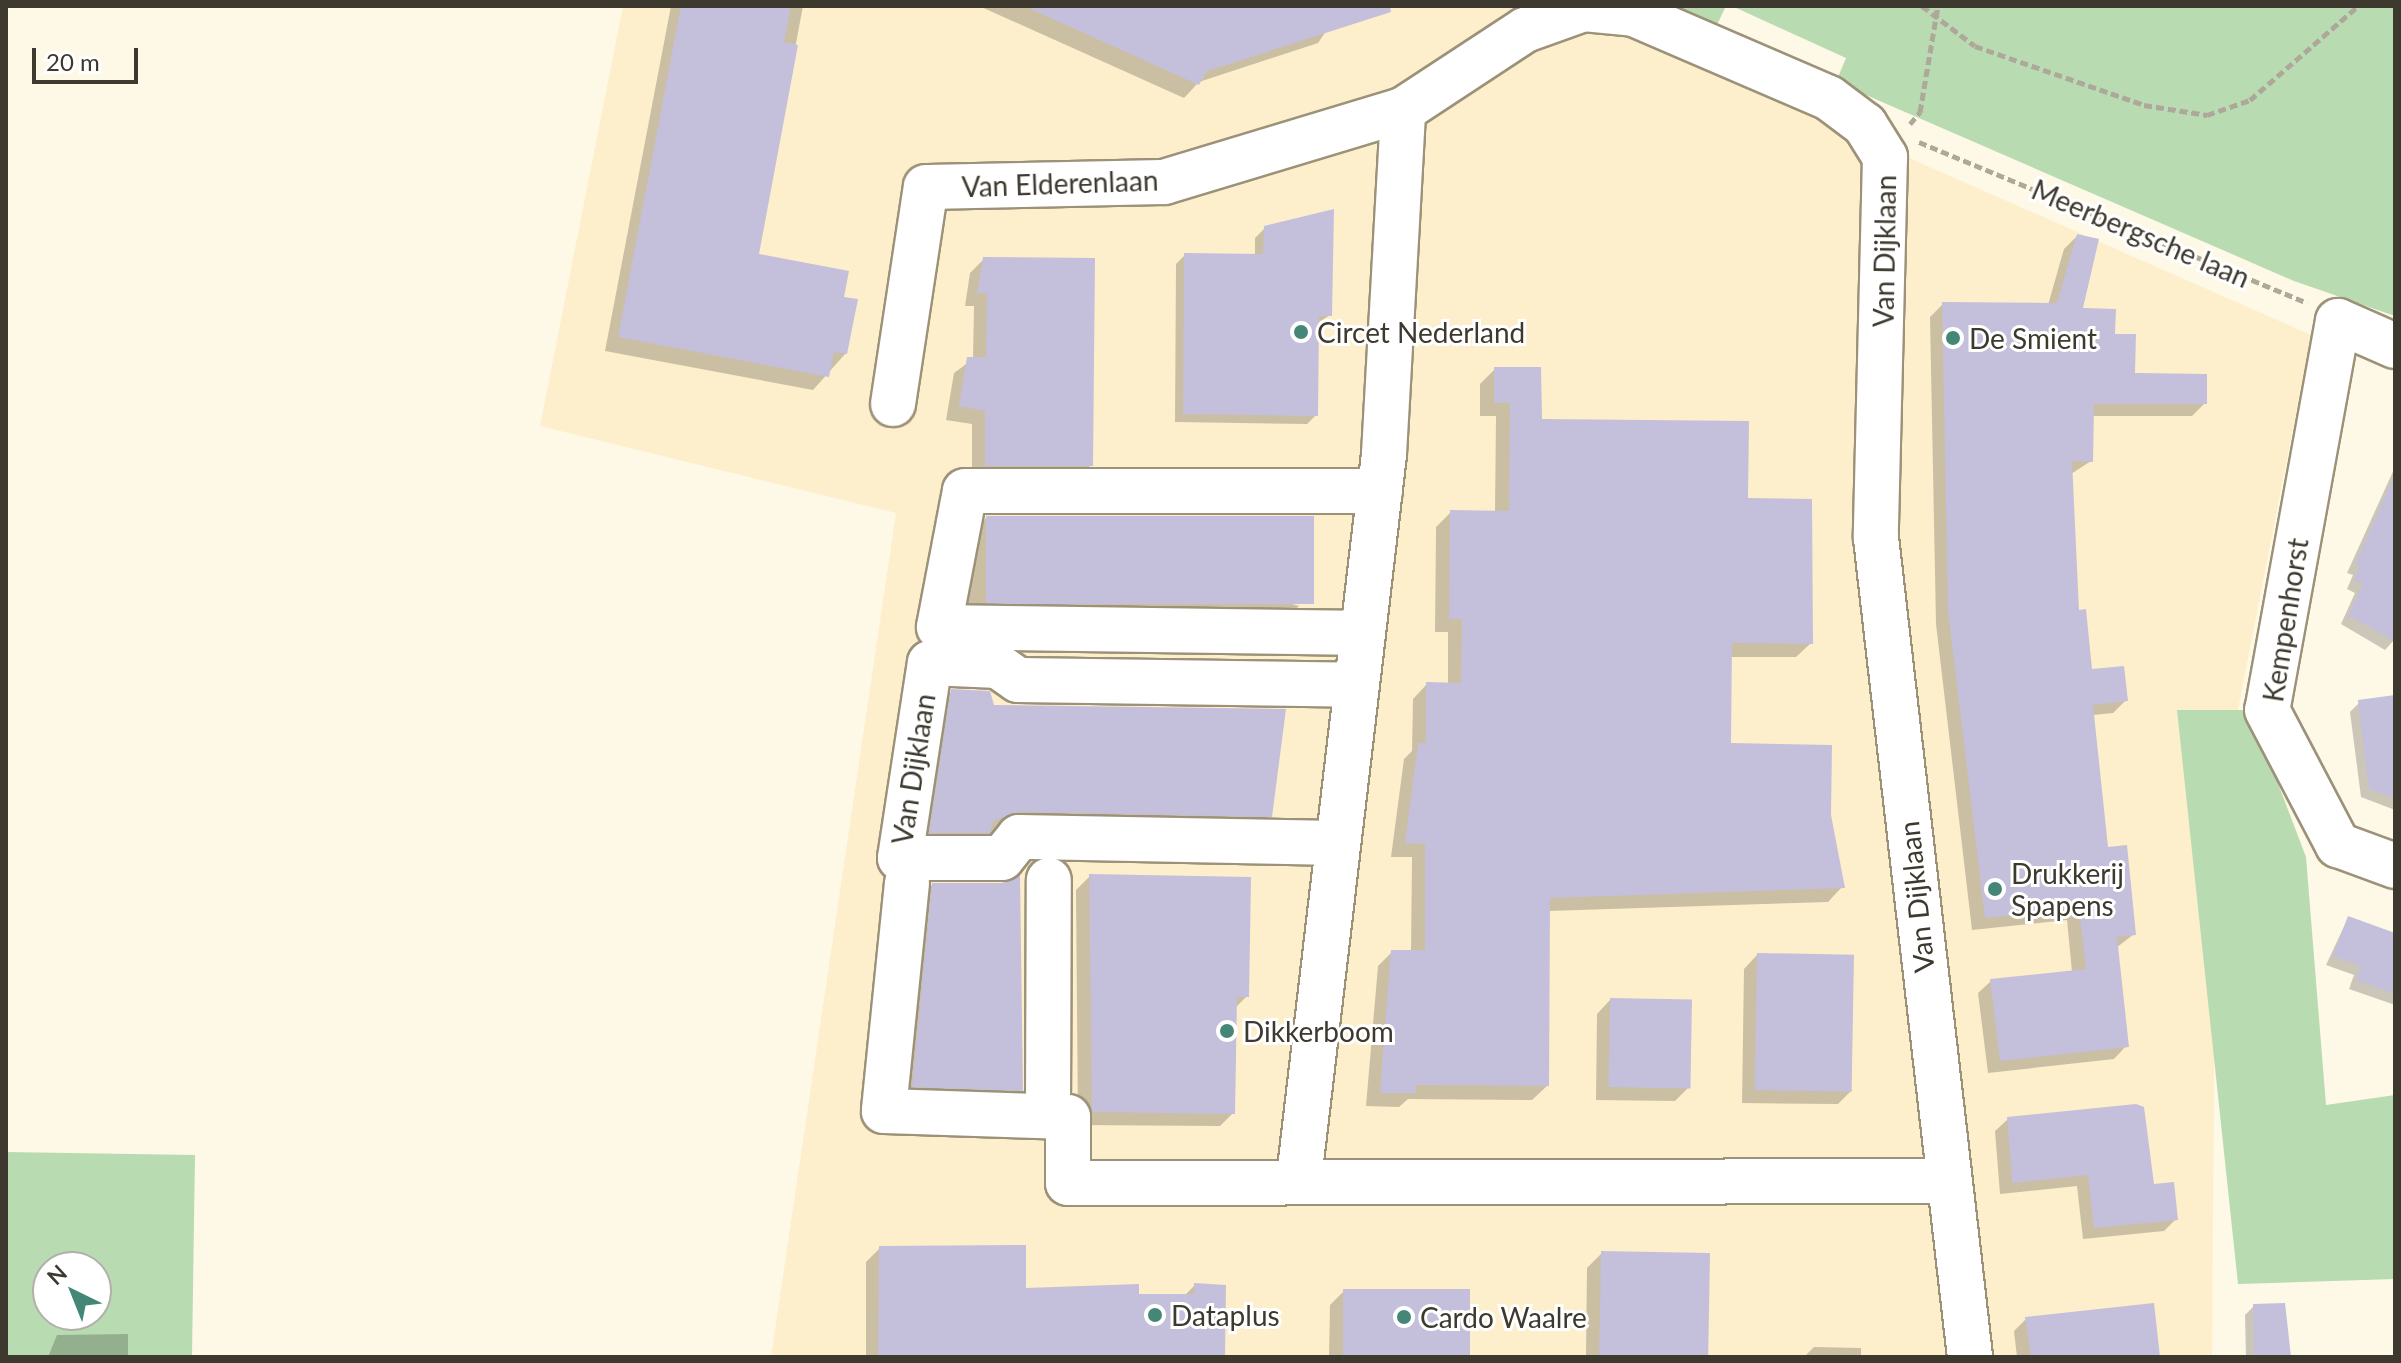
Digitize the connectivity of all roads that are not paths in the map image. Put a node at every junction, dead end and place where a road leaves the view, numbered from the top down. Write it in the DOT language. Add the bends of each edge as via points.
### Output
graph roads {
  1 [pos="1519,18"];
  2 [pos="1403,110"];
  3 [pos="2395,346"];
  4 [pos="893,404"];
  5 [pos="1380,491"];
  6 [pos="1363,633"];
  7 [pos="1357,685"];
  8 [pos="1338,843"];
  9 [pos="2395,866"];
  10 [pos="1049,880"];
  11 [pos="907,883"];
  12 [pos="1048,1111"];
  13 [pos="1299,1178"];
  14 [pos="1947,1181"];
  15 [pos="1967,1353"];
  1 -- 2 [label="street, Van Dijklaan"];
  1 -- 14 [label="street, Van Dijklaan" via="1584,9 1634,14 1829,98 1865,125 1885,157 1876,538"];
  2 -- 4 [label="street, Van Elderenlaan" via="1164,182 926,187"];
  2 -- 5 [label="street"];
  3 -- 9 [label="street, Kempenhorst" via="2338,321 2267,710 2338,845"];
  5 -- 6 [label="street"];
  5 -- 6 [label="street" via="965,491 939,627"];
  6 -- 7 [label="street"];
  7 -- 8 [label="street"];
  7 -- 8 [label="street, Van Dijklaan" via="1018,680 998,666 930,663 900,858 1002,858 1019,837"];
  8 -- 13 [label="street"];
  10 -- 12 [label="street"];
  11 -- 12 [label="street, Van Dijklaan" via="884,1111"];
  12 -- 13 [label="street" via="1068,1117 1068,1183"];
  13 -- 14 [label="street"];
  14 -- 15 [label="street, Van Dijklaan"];
}
